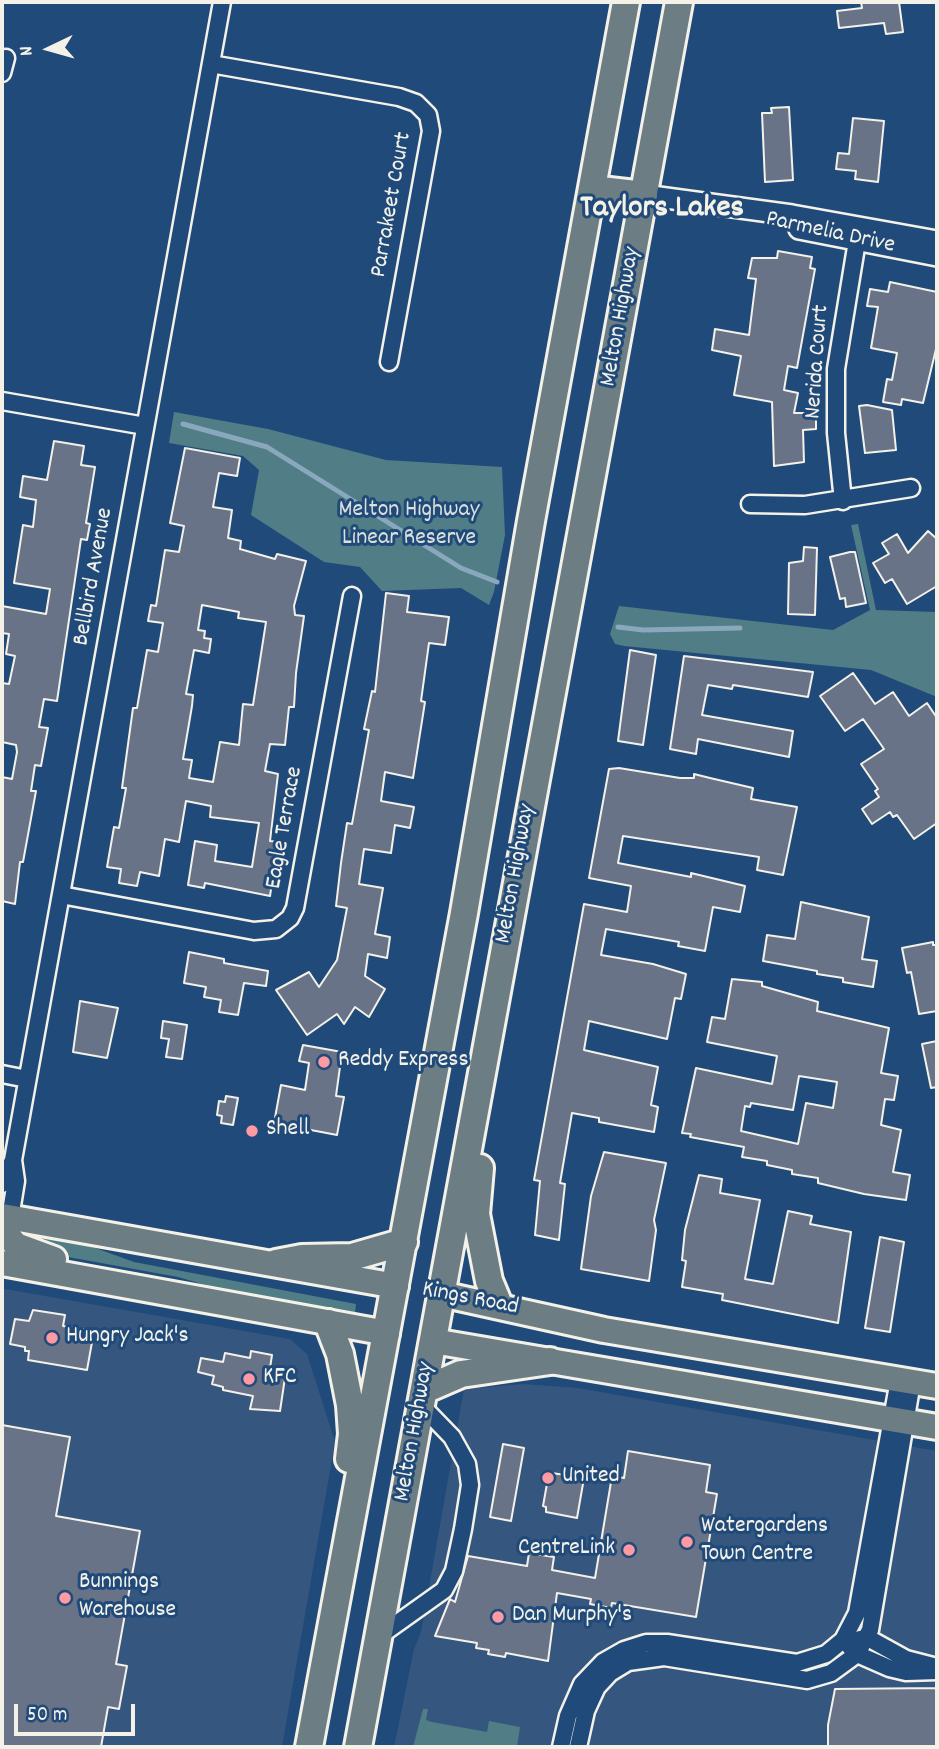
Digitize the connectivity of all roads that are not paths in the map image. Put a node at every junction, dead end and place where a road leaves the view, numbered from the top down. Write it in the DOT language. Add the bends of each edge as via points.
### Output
graph roads {
  1 [pos="222,2"];
  2 [pos="610,2"];
  3 [pos="626,2"];
  4 [pos="679,2"];
  5 [pos="211,64"];
  6 [pos="605,114"];
  7 [pos="592,189"];
  8 [pos="644,195"];
  9 [pos="858,234"];
  10 [pos="937,241"];
  11 [pos="937,256"];
  12 [pos="389,362"];
  13 [pos="2,401"];
  14 [pos="145,426"];
  15 [pos="911,488"];
  16 [pos="843,500"];
  17 [pos="750,504"];
  18 [pos="352,596"];
  19 [pos="514,892"];
  20 [pos="61,895"];
  21 [pos="2,1074"];
  22 [pos="27,1079"];
  23 [pos="13,1160"];
  24 [pos="2,1184"];
  25 [pos="5,1221"];
  26 [pos="404,1242"];
  27 [pos="2,1263"];
  28 [pos="276,1263"];
  29 [pos="396,1286"];
  30 [pos="441,1294"];
  31 [pos="180,1295"];
  32 [pos="499,1305"];
  33 [pos="328,1323"];
  34 [pos="387,1333"];
  35 [pos="433,1341"];
  36 [pos="550,1361"];
  37 [pos="905,1381"];
  38 [pos="937,1385"];
  39 [pos="422,1397"];
  40 [pos="898,1421"];
  41 [pos="937,1427"];
  42 [pos="350,1537"];
  43 [pos="378,1637"];
  44 [pos="868,1638"];
  45 [pos="843,1640"];
  46 [pos="857,1654"];
  47 [pos="937,1669"];
  48 [pos="359,1744"];
  49 [pos="309,1747"];
  50 [pos="561,1747"];
  51 [pos="578,1747"];
  1 -- 5 [label="street, Bellbird Avenue"];
  2 -- 6 [label="highway" via="604,37"];
  3 -- 6 [label="highway, Melton Highway"];
  4 -- 8 [label="highway, Melton Highway"];
  5 -- 12 [label="street, Parrakeet Court" via="409,99 424,107 431,131"];
  5 -- 14 [label="street, Bellbird Avenue"];
  6 -- 7 [label="highway, Melton Highway"];
  7 -- 8 [label="highway, Parmelia Drive"];
  7 -- 26 [label="highway, Melton Highway"];
  8 -- 9 [label="street, Parmelia Drive" via="792,215"];
  8 -- 19 [label="highway, Melton Highway"];
  9 -- 10 [label="street, Parmelia Drive"];
  9 -- 11 [label="street, Parmelia Drive"];
  9 -- 16 [label="street, Nerida Court" via="836,369"];
  13 -- 14 [label="street"];
  14 -- 20 [label="street, Bellbird Avenue"];
  15 -- 16 [label="street"];
  16 -- 17 [label="street"];
  18 -- 20 [label="street, Eagle Terrace" via="290,918 276,929 254,931"];
  19 -- 30 [label="highway, Melton Highway"];
  19 -- 32 [label="highway" via="506,1023 476,1194 487,1272"];
  20 -- 22 [label="street, Bellbird Avenue"];
  21 -- 22 [label="street"];
  22 -- 23 [label="street, Bellbird Avenue"];
  23 -- 24 [label="street, Bellbird Avenue"];
  23 -- 25 [label="street, Bellbird Avenue" via="16,1181"];
  25 -- 28 [label="main road, Kings Road"];
  25 -- 31 [label="main road" via="8,1240 25,1251 156,1278"];
  26 -- 28 [label="highway" via="352,1257"];
  26 -- 29 [label="highway, Melton Highway"];
  27 -- 31 [label="main road, Kings Road"];
  28 -- 29 [label="main road, Kings Road"];
  29 -- 30 [label="highway, Kings Road"];
  29 -- 34 [label="highway, Melton Highway"];
  30 -- 32 [label="main road, Kings Road"];
  30 -- 35 [label="highway, Melton Highway"];
  31 -- 33 [label="main road, Kings Road"];
  32 -- 37 [label="main road, Kings Road" via="604,1330"];
  33 -- 34 [label="main road, Kings Road"];
  33 -- 42 [label="highway" via="341,1354 352,1419"];
  34 -- 35 [label="highway, Kings Road"];
  34 -- 42 [label="highway, Melton Highway"];
  35 -- 36 [label="main road, Kings Road"];
  35 -- 39 [label="highway, Melton Highway"];
  36 -- 39 [label="highway" via="461,1374"];
  36 -- 40 [label="main road, Kings Road"];
  37 -- 38 [label="main road, Kings Road"];
  37 -- 40 [label="street"];
  39 -- 43 [label="highway, Melton Highway"];
  39 -- 43 [label="street" via="467,1464 470,1485 463,1529 454,1571 444,1590"];
  40 -- 41 [label="main road, Kings Road"];
  40 -- 44 [label="street"];
  40 -- 45 [label="street" via="857,1614"];
  42 -- 49 [label="highway, Melton Highway"];
  43 -- 48 [label="highway, Melton Highway"];
  44 -- 45 [label="street"];
  44 -- 46 [label="street"];
  44 -- 47 [label="street"];
  45 -- 46 [label="street"];
  45 -- 50 [label="street" via="826,1654 797,1663 667,1643 624,1650 603,1662 582,1684"];
  46 -- 47 [label="street" via="906,1672"];
  46 -- 51 [label="street" via="831,1674 807,1680 656,1656 628,1662 597,1687"];
}
